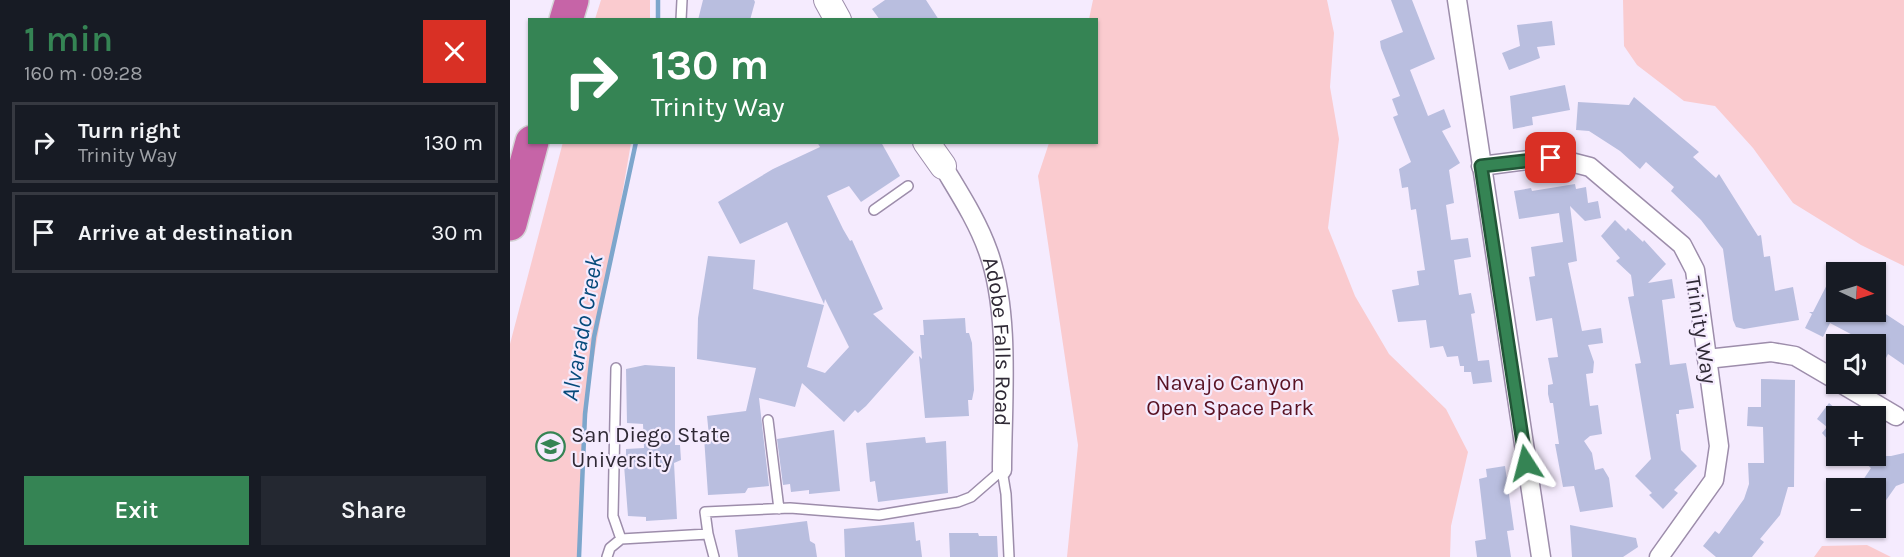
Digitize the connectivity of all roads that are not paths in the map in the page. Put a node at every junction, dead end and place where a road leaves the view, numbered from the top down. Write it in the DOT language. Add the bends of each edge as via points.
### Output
graph roads {
  1 [pos="572,0"];
  2 [pos="682,0"];
  3 [pos="827,0"];
  4 [pos="1457,0"];
  5 [pos="567,18"];
  6 [pos="681,18"];
  7 [pos="837,18"];
  8 [pos="531,144"];
  9 [pos="927,144"];
  10 [pos="943,166"];
  11 [pos="1481,166"];
  12 [pos="908,186"];
  13 [pos="873,210"];
  14 [pos="510,224"];
  15 [pos="1707,359"];
  16 [pos="616,368"];
  17 [pos="1826,374"];
  18 [pos="1859,394"];
  19 [pos="1896,416"];
  20 [pos="768,420"];
  21 [pos="1002,470"];
  22 [pos="779,509"];
  23 [pos="708,534"];
  24 [pos="621,539"];
  25 [pos="607,557"];
  26 [pos="714,557"];
  27 [pos="1009,557"];
  28 [pos="1541,557"];
  29 [pos="1659,557"];
  1 -- 5 [label="highway"];
  2 -- 6 [label="lane"];
  3 -- 7 [label="street"];
  4 -- 11 [label="street"];
  8 -- 14 [label="highway"];
  9 -- 10 [label="street, Adobe Falls Road"];
  10 -- 21 [label="street, Adobe Falls Road" via="989,253 1001,310"];
  11 -- 15 [label="street, Trinity Way" via="1551,158 1590,167 1682,245 1695,270"];
  11 -- 28 [label="street"];
  12 -- 13 [label="lane"];
  15 -- 17 [label="street" via="1771,352 1795,356"];
  15 -- 29 [label="street, Trinity Way" via="1719,446 1714,480"];
  16 -- 24 [label="lane" via="613,516"];
  18 -- 19 [label="street"];
  20 -- 22 [label="lane"];
  21 -- 22 [label="lane" via="971,497 958,502 879,515"];
  21 -- 27 [label="lane, Adobe Falls Road"];
  22 -- 23 [label="lane" via="705,512"];
  23 -- 24 [label="lane"];
  23 -- 26 [label="lane"];
  24 -- 25 [label="lane" via="610,548"];
}
